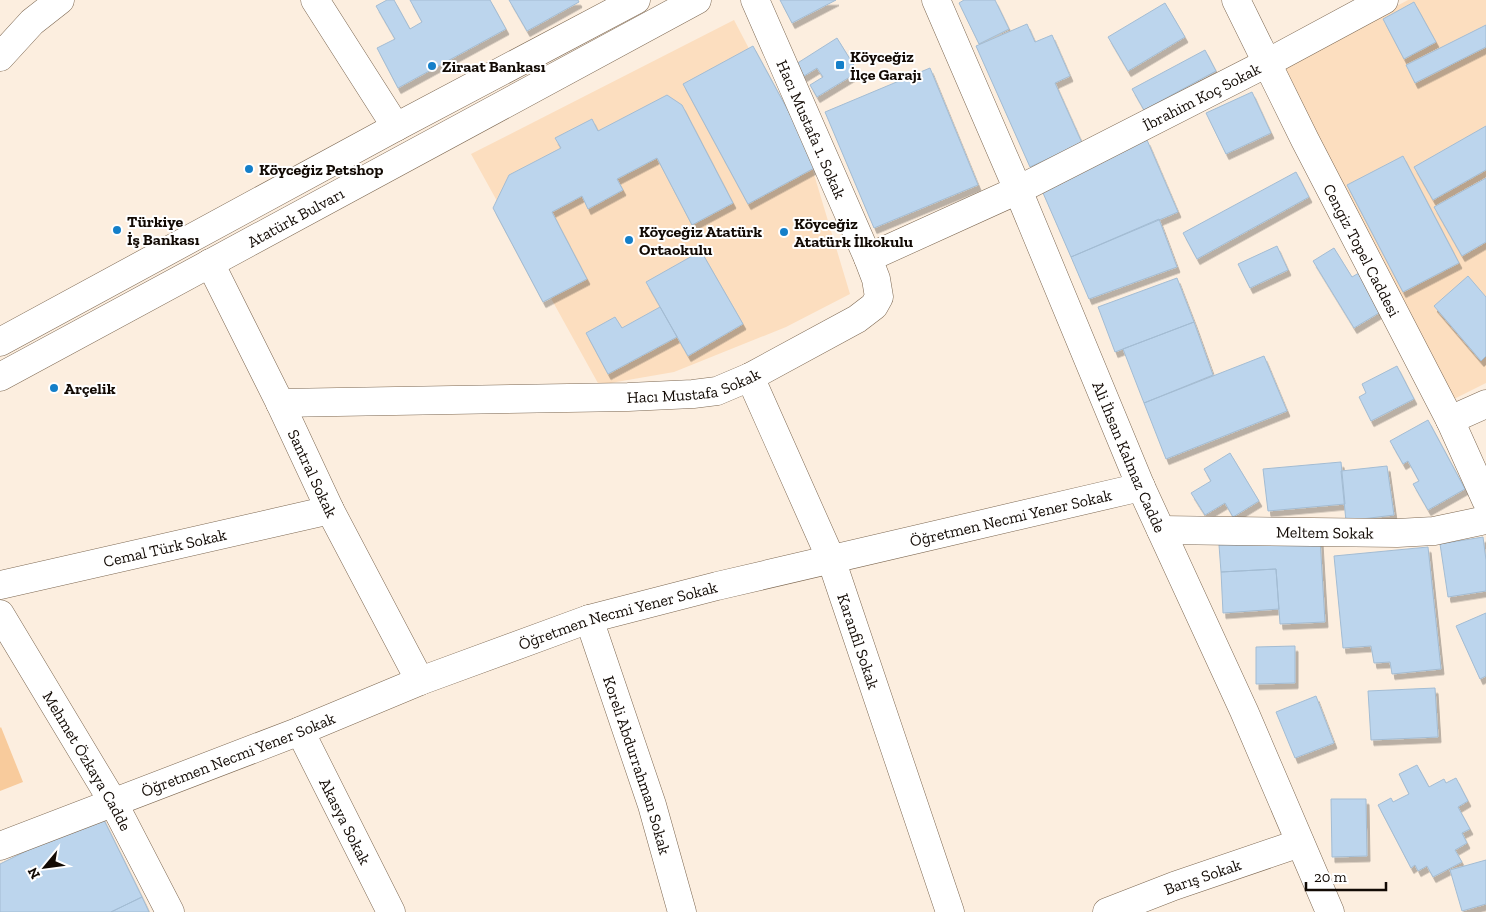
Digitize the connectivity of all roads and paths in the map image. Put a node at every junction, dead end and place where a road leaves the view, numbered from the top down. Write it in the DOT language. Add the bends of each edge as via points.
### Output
graph roads {
  1 [pos="60,0"];
  2 [pos="315,0"];
  3 [pos="636,0"];
  4 [pos="697,0"];
  5 [pos="754,0"];
  6 [pos="936,0"];
  7 [pos="1236,0"];
  8 [pos="1384,0"];
  9 [pos="0,57"];
  10 [pos="1267,63"];
  11 [pos="396,127"];
  12 [pos="1018,190"];
  13 [pos="868,258"];
  14 [pos="210,263"];
  15 [pos="0,342"];
  16 [pos="750,376"];
  17 [pos="0,377"];
  18 [pos="280,403"];
  19 [pos="1486,404"];
  20 [pos="1450,420"];
  21 [pos="1141,487"];
  22 [pos="1486,500"];
  23 [pos="330,510"];
  24 [pos="1486,520"];
  25 [pos="1161,530"];
  26 [pos="831,559"];
  27 [pos="0,585"];
  28 [pos="0,614"];
  29 [pos="589,619"];
  30 [pos="420,681"];
  31 [pos="300,731"];
  32 [pos="113,802"];
  33 [pos="1300,843"];
  34 [pos="0,846"];
  35 [pos="170,912"];
  36 [pos="391,912"];
  37 [pos="682,912"];
  38 [pos="950,912"];
  39 [pos="1107,912"];
  40 [pos="1330,912"];
  1 -- 9 [label="street" via="32,22"];
  2 -- 11 [label="street"];
  3 -- 11 [label="street, Atatürk Bulvarı"];
  4 -- 14 [label="street, Atatürk Bulvarı"];
  5 -- 13 [label="street, Hacı Mustafa 1. Sokak"];
  6 -- 12 [label="street, Ali İhsan Kalmaz Cadde"];
  7 -- 10 [label="street, Cengiz Topel Caddesi"];
  8 -- 10 [label="street, İbrahim Koç Sokak"];
  10 -- 12 [label="street, İbrahim Koç Sokak"];
  10 -- 20 [label="street, Cengiz Topel Caddesi"];
  11 -- 15 [label="street, Atatürk Bulvarı"];
  12 -- 13 [label="street"];
  12 -- 21 [label="street, Ali İhsan Kalmaz Cadde"];
  13 -- 16 [label="street, Hacı Mustafa Sokak" via="876,279 878,297 874,306 857,319"];
  14 -- 17 [label="street, Atatürk Bulvarı"];
  14 -- 18 [label="street, Santral Sokak"];
  16 -- 18 [label="street, Hacı Mustafa Sokak" via="717,391 694,394"];
  16 -- 26 [label="street, Karanfil Sokak"];
  18 -- 23 [label="street, Santral Sokak"];
  19 -- 20 [label="street"];
  20 -- 22 [label="street, Cengiz Topel Caddesi"];
  21 -- 25 [label="street, Ali İhsan Kalmaz Cadde"];
  21 -- 26 [label="street, Öğretmen Necmi Yener Sokak"];
  23 -- 27 [label="street, Cemal Türk Sokak"];
  23 -- 30 [label="street, Santral Sokak"];
  24 -- 25 [label="street, Meltem Sokak" via="1434,531 1397,533"];
  25 -- 33 [label="street, Ali İhsan Kalmaz Cadde"];
  26 -- 29 [label="street, Öğretmen Necmi Yener Sokak"];
  26 -- 38 [label="street, Karanfil Sokak"];
  28 -- 32 [label="street, Mehmet Özkaya Cadde"];
  29 -- 30 [label="street, Öğretmen Necmi Yener Sokak"];
  29 -- 37 [label="street, Koreli Abdurrahman Sokak" via="652,805"];
  30 -- 31 [label="street, Öğretmen Necmi Yener Sokak"];
  31 -- 32 [label="street, Öğretmen Necmi Yener Sokak"];
  31 -- 36 [label="street, Akasya Sokak"];
  32 -- 34 [label="street, Öğretmen Necmi Yener Sokak"];
  32 -- 35 [label="street, Mehmet Özkaya Cadde"];
  33 -- 39 [label="street, Barış Sokak"];
  33 -- 40 [label="street, Ali İhsan Kalmaz Cadde"];
}
